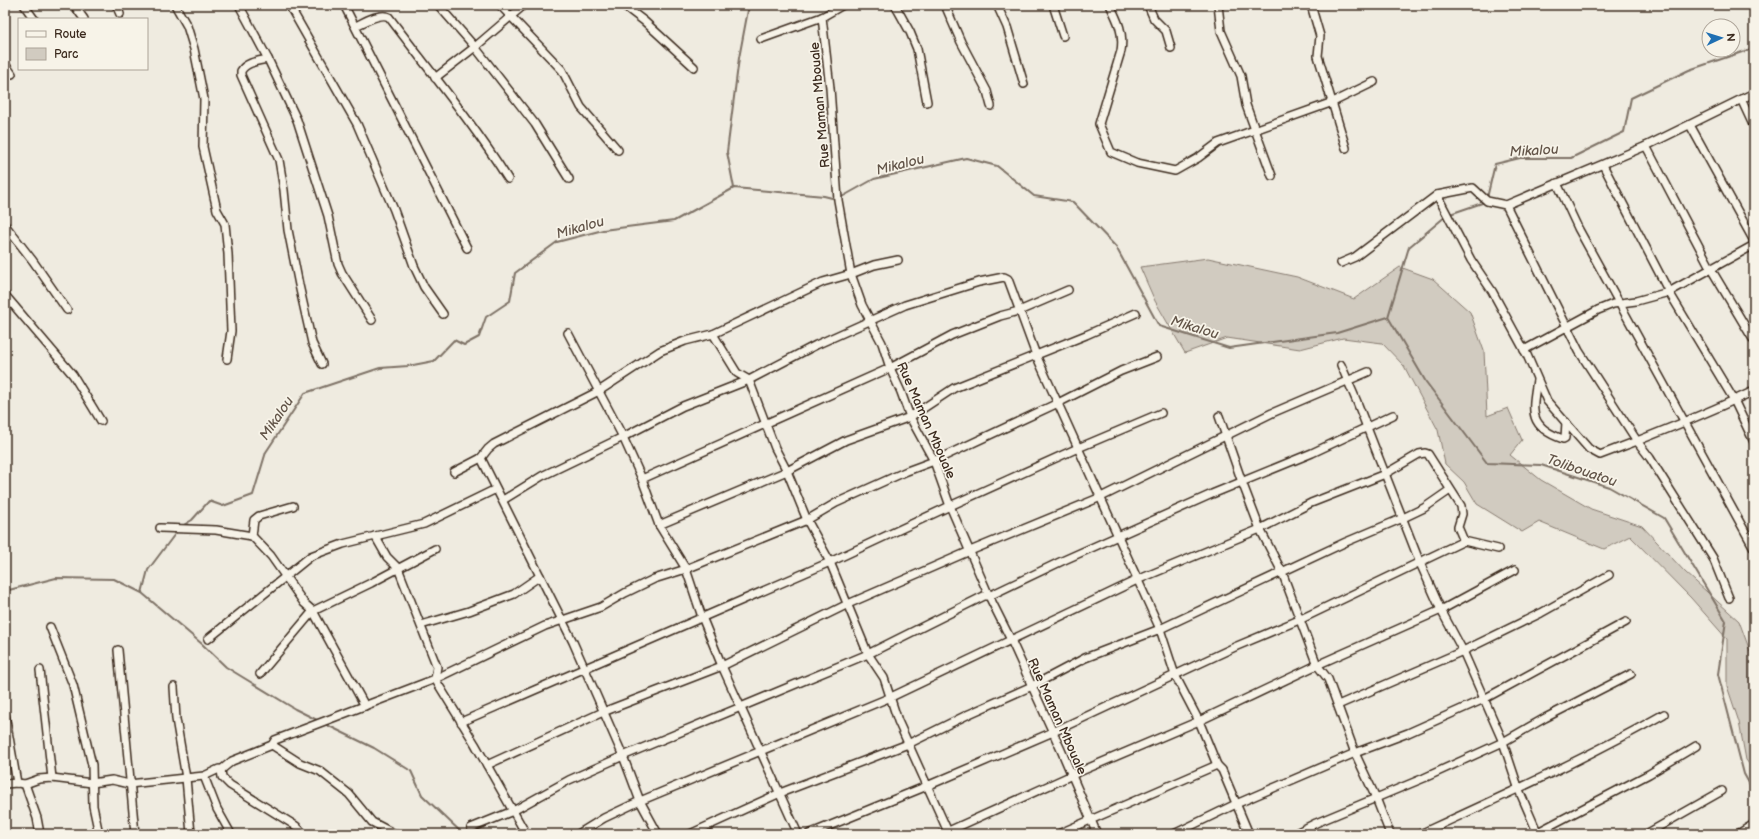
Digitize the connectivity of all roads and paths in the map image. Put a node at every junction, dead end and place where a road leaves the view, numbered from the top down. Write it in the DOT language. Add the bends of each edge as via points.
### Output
graph roads {
  1 [pos="24,5"];
  2 [pos="74,5"];
  3 [pos="116,5"];
  4 [pos="175,5"];
  5 [pos="239,5"];
  6 [pos="289,5"];
  7 [pos="344,5"];
  8 [pos="438,5"];
  9 [pos="500,5"];
  10 [pos="524,5"];
  11 [pos="623,5"];
  12 [pos="843,5"];
  13 [pos="895,5"];
  14 [pos="945,5"];
  15 [pos="997,5"];
  16 [pos="1053,5"];
  17 [pos="1110,5"];
  18 [pos="1148,5"];
  19 [pos="1218,5"];
  20 [pos="1311,5"];
  21 [pos="120,14"];
  22 [pos="822,17"];
  23 [pos="33,18"];
  24 [pos="83,18"];
  25 [pos="511,18"];
  26 [pos="356,26"];
  27 [pos="1063,36"];
  28 [pos="760,39"];
  29 [pos="475,47"];
  30 [pos="1171,48"];
  31 [pos="268,59"];
  32 [pos="5,64"];
  33 [pos="694,67"];
  34 [pos="12,74"];
  35 [pos="435,78"];
  36 [pos="1374,82"];
  37 [pos="1024,84"];
  38 [pos="1754,93"];
  39 [pos="1741,99"];
  40 [pos="927,102"];
  41 [pos="1333,102"];
  42 [pos="991,106"];
  43 [pos="1690,125"];
  44 [pos="1754,127"];
  45 [pos="1256,130"];
  46 [pos="1646,146"];
  47 [pos="1346,148"];
  48 [pos="618,150"];
  49 [pos="1603,165"];
  50 [pos="1272,176"];
  51 [pos="508,179"];
  52 [pos="569,179"];
  53 [pos="1557,184"];
  54 [pos="1437,195"];
  55 [pos="1506,205"];
  56 [pos="5,225"];
  57 [pos="1754,241"];
  58 [pos="1754,244"];
  59 [pos="467,248"];
  60 [pos="898,260"];
  61 [pos="1341,263"];
  62 [pos="1711,269"];
  63 [pos="852,274"];
  64 [pos="1068,290"];
  65 [pos="1670,292"];
  66 [pos="5,295"];
  67 [pos="1620,303"];
  68 [pos="67,310"];
  69 [pos="1020,310"];
  70 [pos="1136,313"];
  71 [pos="443,314"];
  72 [pos="372,320"];
  73 [pos="870,322"];
  74 [pos="1566,327"];
  75 [pos="568,333"];
  76 [pos="713,334"];
  77 [pos="1754,341"];
  78 [pos="1524,350"];
  79 [pos="1036,355"];
  80 [pos="1156,357"];
  81 [pos="227,359"];
  82 [pos="322,364"];
  83 [pos="1341,365"];
  84 [pos="890,368"];
  85 [pos="1368,372"];
  86 [pos="1537,379"];
  87 [pos="749,380"];
  88 [pos="1349,381"];
  89 [pos="599,391"];
  90 [pos="1754,392"];
  91 [pos="1734,400"];
  92 [pos="1058,403"];
  93 [pos="1161,413"];
  94 [pos="1393,415"];
  95 [pos="1219,416"];
  96 [pos="910,417"];
  97 [pos="101,422"];
  98 [pos="1566,422"];
  99 [pos="1686,422"];
  100 [pos="766,424"];
  101 [pos="1367,427"];
  102 [pos="1226,436"];
  103 [pos="624,437"];
  104 [pos="1637,441"];
  105 [pos="1754,442"];
  106 [pos="1078,448"];
  107 [pos="481,458"];
  108 [pos="934,461"];
  109 [pos="787,471"];
  110 [pos="454,472"];
  111 [pos="1385,474"];
  112 [pos="642,479"];
  113 [pos="1242,482"];
  114 [pos="496,489"];
  115 [pos="1450,490"];
  116 [pos="1101,497"];
  117 [pos="503,500"];
  118 [pos="293,506"];
  119 [pos="950,506"];
  120 [pos="1403,518"];
  121 [pos="807,520"];
  122 [pos="659,525"];
  123 [pos="160,528"];
  124 [pos="1260,529"];
  125 [pos="252,536"];
  126 [pos="375,536"];
  127 [pos="1118,536"];
  128 [pos="1464,541"];
  129 [pos="1754,548"];
  130 [pos="435,549"];
  131 [pos="1498,549"];
  132 [pos="970,551"];
  133 [pos="830,562"];
  134 [pos="1420,563"];
  135 [pos="398,568"];
  136 [pos="686,569"];
  137 [pos="1515,570"];
  138 [pos="1282,572"];
  139 [pos="1609,575"];
  140 [pos="540,576"];
  141 [pos="286,577"];
  142 [pos="1137,580"];
  143 [pos="989,596"];
  144 [pos="1729,598"];
  145 [pos="848,604"];
  146 [pos="1441,610"];
  147 [pos="313,611"];
  148 [pos="702,617"];
  149 [pos="562,619"];
  150 [pos="1299,620"];
  151 [pos="1626,622"];
  152 [pos="421,625"];
  153 [pos="50,627"];
  154 [pos="1160,628"];
  155 [pos="208,639"];
  156 [pos="1011,640"];
  157 [pos="118,650"];
  158 [pos="1463,651"];
  159 [pos="868,654"];
  160 [pos="1317,665"];
  161 [pos="722,666"];
  162 [pos="585,668"];
  163 [pos="40,670"];
  164 [pos="260,674"];
  165 [pos="1631,674"];
  166 [pos="1175,675"];
  167 [pos="435,679"];
  168 [pos="1032,686"];
  169 [pos="174,687"];
  170 [pos="891,697"];
  171 [pos="1484,699"];
  172 [pos="1338,705"];
  173 [pos="365,706"];
  174 [pos="740,707"];
  175 [pos="603,712"];
  176 [pos="5,714"];
  177 [pos="1664,714"];
  178 [pos="1199,720"];
  179 [pos="461,722"];
  180 [pos="1053,732"];
  181 [pos="1503,742"];
  182 [pos="908,744"];
  183 [pos="272,745"];
  184 [pos="1696,746"];
  185 [pos="760,750"];
  186 [pos="1355,754"];
  187 [pos="623,756"];
  188 [pos="1217,764"];
  189 [pos="487,765"];
  190 [pos="220,770"];
  191 [pos="1072,775"];
  192 [pos="204,776"];
  193 [pos="52,778"];
  194 [pos="186,778"];
  195 [pos="17,782"];
  196 [pos="92,783"];
  197 [pos="5,784"];
  198 [pos="25,784"];
  199 [pos="129,784"];
  200 [pos="927,786"];
  201 [pos="1519,790"];
  202 [pos="1722,791"];
  203 [pos="780,793"];
  204 [pos="1376,798"];
  205 [pos="640,801"];
  206 [pos="1236,804"];
  207 [pos="513,811"];
  208 [pos="1090,819"];
  209 [pos="1754,824"];
  210 [pos="470,828"];
  211 [pos="946,833"];
  212 [pos="40,834"];
  213 [pos="99,834"];
  214 [pos="135,834"];
  215 [pos="191,834"];
  216 [pos="231,834"];
  217 [pos="304,834"];
  218 [pos="395,834"];
  219 [pos="526,834"];
  220 [pos="578,834"];
  221 [pos="658,834"];
  222 [pos="690,834"];
  223 [pos="798,834"];
  224 [pos="809,834"];
  225 [pos="1058,834"];
  226 [pos="1096,834"];
  227 [pos="1174,834"];
  228 [pos="1249,834"];
  229 [pos="1294,834"];
  230 [pos="1390,834"];
  231 [pos="1420,834"];
  232 [pos="1537,834"];
  233 [pos="1646,834"];
  234 [pos="1738,834"];
  1 -- 23 [label="street"];
  2 -- 24 [label="street"];
  3 -- 21 [label="street"];
  4 -- 81 [label="street" via="187,26 194,49 204,99 203,146 217,210 225,224 231,330"];
  5 -- 31 [label="street"];
  6 -- 71 [label="street" via="357,124 394,210 414,266 424,287"];
  7 -- 26 [label="street"];
  8 -- 29 [label="street"];
  9 -- 25 [label="street"];
  10 -- 25 [label="street"];
  11 -- 33 [label="street"];
  12 -- 22 [label="street"];
  13 -- 40 [label="street" via="917,49"];
  14 -- 42 [label="street" via="987,91"];
  15 -- 37 [label="street"];
  16 -- 27 [label="street"];
  17 -- 45 [label="street" via="1122,30 1123,41 1099,124 1110,152 1137,163 1175,171 1218,143"];
  18 -- 30 [label="street" via="1154,19 1166,31"];
  19 -- 45 [label="street" via="1221,31 1241,76 1246,105"];
  20 -- 41 [label="street" via="1320,36 1318,56"];
  22 -- 28 [label="street"];
  22 -- 63 [label="street, Rue Maman Mbouale" via="838,200"];
  25 -- 29 [label="street"];
  25 -- 48 [label="street" via="562,70 581,107"];
  26 -- 35 [label="street" via="386,15"];
  26 -- 59 [label="street"];
  29 -- 35 [label="street"];
  29 -- 52 [label="street" via="535,124"];
  31 -- 72 [label="street" via="300,127 328,216 338,264"];
  31 -- 82 [label="street" via="245,66 241,74 279,160 288,230 299,285 312,343"];
  32 -- 34 [label="street"];
  35 -- 51 [label="street"];
  36 -- 41 [label="street"];
  38 -- 39 [label="street"];
  39 -- 43 [label="street"];
  39 -- 44 [label="street"];
  41 -- 45 [label="street"];
  41 -- 47 [label="street"];
  43 -- 46 [label="street"];
  43 -- 57 [label="street"];
  45 -- 50 [label="street"];
  46 -- 49 [label="street"];
  46 -- 62 [label="street"];
  49 -- 53 [label="street"];
  49 -- 65 [label="street"];
  53 -- 55 [label="street"];
  53 -- 67 [label="street" via="1578,228"];
  54 -- 55 [label="street" via="1473,188 1487,201"];
  54 -- 61 [label="street" via="1355,257"];
  54 -- 78 [label="street" via="1471,260 1492,291"];
  55 -- 74 [label="street"];
  56 -- 68 [label="street"];
  58 -- 62 [label="street"];
  60 -- 63 [label="street" via="874,265"];
  62 -- 65 [label="street"];
  62 -- 77 [label="street"];
  63 -- 73 [label="street, Rue Maman Mbouale"];
  63 -- 76 [label="street" via="823,282"];
  64 -- 69 [label="street"];
  65 -- 67 [label="street"];
  65 -- 91 [label="street"];
  66 -- 97 [label="street" via="73,375"];
  67 -- 74 [label="street" via="1598,310"];
  67 -- 99 [label="street"];
  69 -- 73 [label="street" via="1010,283 1004,277 905,305"];
  69 -- 79 [label="street"];
  69 -- 84 [label="street" via="952,336"];
  70 -- 79 [label="street"];
  73 -- 84 [label="street, Rue Maman Mbouale" via="882,343"];
  73 -- 87 [label="street" via="816,345"];
  74 -- 78 [label="street"];
  74 -- 104 [label="street"];
  75 -- 89 [label="street"];
  76 -- 87 [label="street" via="737,373"];
  76 -- 89 [label="street" via="660,351"];
  78 -- 86 [label="street"];
  79 -- 92 [label="street"];
  79 -- 96 [label="street" via="954,388"];
  80 -- 92 [label="street" via="1121,371"];
  83 -- 88 [label="street"];
  84 -- 96 [label="street, Rue Maman Mbouale" via="902,392"];
  84 -- 100 [label="street"];
  85 -- 88 [label="street"];
  86 -- 98 [label="street" via="1547,401"];
  86 -- 98 [label="street" via="1533,404 1536,422 1543,430 1563,439"];
  87 -- 100 [label="street"];
  87 -- 103 [label="street" via="683,406"];
  88 -- 101 [label="street"];
  88 -- 102 [label="street" via="1295,402"];
  89 -- 103 [label="street"];
  89 -- 107 [label="street" via="494,444"];
  90 -- 91 [label="street"];
  91 -- 99 [label="street"];
  91 -- 105 [label="street"];
  92 -- 106 [label="street"];
  92 -- 108 [label="street"];
  93 -- 106 [label="street"];
  94 -- 101 [label="street"];
  95 -- 102 [label="street"];
  96 -- 108 [label="street, Rue Maman Mbouale"];
  96 -- 109 [label="street" via="846,440"];
  98 -- 104 [label="street" via="1589,449 1600,454"];
  99 -- 104 [label="street"];
  99 -- 129 [label="street"];
  100 -- 109 [label="street"];
  100 -- 112 [label="street"];
  101 -- 111 [label="street"];
  101 -- 113 [label="street"];
  102 -- 113 [label="street"];
  102 -- 116 [label="street"];
  103 -- 112 [label="street"];
  103 -- 117 [label="street" via="542,476"];
  104 -- 144 [label="street" via="1713,558"];
  106 -- 116 [label="street"];
  106 -- 119 [label="street"];
  107 -- 110 [label="street"];
  107 -- 114 [label="street"];
  108 -- 119 [label="street, Rue Maman Mbouale"];
  108 -- 121 [label="street" via="836,503"];
  109 -- 121 [label="street"];
  109 -- 122 [label="street"];
  111 -- 115 [label="street" via="1425,453"];
  111 -- 120 [label="street"];
  111 -- 124 [label="street" via="1311,503"];
  112 -- 122 [label="street"];
  113 -- 124 [label="street"];
  113 -- 127 [label="street"];
  114 -- 117 [label="street"];
  114 -- 126 [label="street" via="424,524"];
  115 -- 120 [label="street" via="1424,508"];
  115 -- 128 [label="street" via="1461,506 1462,514 1458,527"];
  116 -- 127 [label="street"];
  116 -- 132 [label="street"];
  117 -- 140 [label="street"];
  118 -- 125 [label="street" via="259,516 254,520"];
  119 -- 132 [label="street, Rue Maman Mbouale"];
  119 -- 133 [label="street"];
  120 -- 134 [label="street"];
  120 -- 138 [label="street"];
  121 -- 133 [label="street"];
  121 -- 136 [label="street"];
  122 -- 136 [label="street"];
  123 -- 125 [label="street" via="216,530"];
  124 -- 138 [label="street"];
  124 -- 142 [label="street"];
  125 -- 141 [label="street"];
  126 -- 135 [label="street" via="387,558"];
  126 -- 141 [label="street" via="311,556"];
  127 -- 142 [label="street"];
  127 -- 143 [label="street"];
  128 -- 131 [label="street"];
  128 -- 134 [label="street"];
  130 -- 135 [label="street"];
  132 -- 143 [label="street, Rue Maman Mbouale"];
  132 -- 145 [label="street"];
  133 -- 145 [label="street"];
  133 -- 148 [label="street"];
  134 -- 146 [label="street"];
  134 -- 150 [label="street"];
  135 -- 147 [label="street"];
  135 -- 152 [label="street"];
  136 -- 148 [label="street"];
  136 -- 149 [label="street" via="654,579 601,607"];
  137 -- 146 [label="street"];
  138 -- 150 [label="street"];
  138 -- 154 [label="street"];
  139 -- 158 [label="street" via="1541,613"];
  140 -- 149 [label="street"];
  140 -- 152 [label="street" via="514,594"];
  141 -- 147 [label="street" via="304,603"];
  141 -- 155 [label="street"];
  142 -- 154 [label="street"];
  142 -- 156 [label="street"];
  143 -- 156 [label="street, Rue Maman Mbouale"];
  143 -- 159 [label="street" via="984,596"];
  145 -- 159 [label="street"];
  145 -- 161 [label="street"];
  146 -- 158 [label="street"];
  146 -- 160 [label="street"];
  147 -- 164 [label="street"];
  147 -- 173 [label="street"];
  148 -- 161 [label="street"];
  148 -- 162 [label="street"];
  149 -- 162 [label="street"];
  149 -- 167 [label="street"];
  150 -- 160 [label="street"];
  150 -- 166 [label="street"];
  151 -- 171 [label="street"];
  152 -- 167 [label="street" via="437,667"];
  153 -- 196 [label="street" via="73,685 92,765"];
  154 -- 166 [label="street"];
  154 -- 168 [label="street" via="1085,658"];
  156 -- 168 [label="street, Rue Maman Mbouale"];
  156 -- 170 [label="street"];
  157 -- 199 [label="street"];
  158 -- 171 [label="street"];
  158 -- 172 [label="street"];
  159 -- 170 [label="street" via="884,678"];
  159 -- 174 [label="street"];
  160 -- 172 [label="street" via="1328,679"];
  160 -- 178 [label="street"];
  161 -- 174 [label="street"];
  161 -- 175 [label="street"];
  162 -- 175 [label="street"];
  162 -- 179 [label="street"];
  163 -- 193 [label="street"];
  165 -- 181 [label="street"];
  166 -- 178 [label="street"];
  166 -- 180 [label="street"];
  167 -- 173 [label="street"];
  167 -- 179 [label="street"];
  168 -- 180 [label="street, Rue Maman Mbouale"];
  168 -- 182 [label="street"];
  169 -- 194 [label="street" via="176,720"];
  170 -- 182 [label="street"];
  170 -- 185 [label="street"];
  171 -- 181 [label="street"];
  171 -- 186 [label="street"];
  172 -- 186 [label="street"];
  173 -- 183 [label="street" via="276,740"];
  174 -- 185 [label="street"];
  174 -- 187 [label="street"];
  175 -- 187 [label="street"];
  175 -- 189 [label="street"];
  176 -- 195 [label="street"];
  177 -- 201 [label="street"];
  178 -- 188 [label="street"];
  178 -- 191 [label="street"];
  179 -- 189 [label="street"];
  180 -- 191 [label="street, Rue Maman Mbouale"];
  180 -- 200 [label="street"];
  181 -- 201 [label="street"];
  181 -- 204 [label="street"];
  182 -- 200 [label="street"];
  182 -- 203 [label="street"];
  183 -- 190 [label="street" via="232,761"];
  183 -- 218 [label="street" via="300,763 320,771 349,794 372,822"];
  184 -- 232 [label="street"];
  185 -- 203 [label="street"];
  185 -- 205 [label="street"];
  186 -- 204 [label="street"];
  186 -- 206 [label="street"];
  187 -- 205 [label="street"];
  187 -- 207 [label="street" via="569,780"];
  188 -- 206 [label="street"];
  188 -- 208 [label="street"];
  189 -- 207 [label="street"];
  190 -- 192 [label="street"];
  190 -- 217 [label="street" via="222,777 230,785 296,826"];
  191 -- 208 [label="street, Rue Maman Mbouale"];
  191 -- 211 [label="street"];
  192 -- 194 [label="street"];
  192 -- 216 [label="street"];
  193 -- 196 [label="street"];
  193 -- 198 [label="street"];
  194 -- 199 [label="street"];
  194 -- 215 [label="street"];
  195 -- 197 [label="street"];
  195 -- 198 [label="street"];
  196 -- 199 [label="street" via="112,780"];
  196 -- 213 [label="street" via="93,806"];
  198 -- 212 [label="street"];
  199 -- 214 [label="street"];
  200 -- 211 [label="street"];
  200 -- 224 [label="street"];
  201 -- 231 [label="street"];
  201 -- 232 [label="street"];
  202 -- 233 [label="street"];
  203 -- 222 [label="street"];
  203 -- 223 [label="street"];
  204 -- 229 [label="street"];
  204 -- 230 [label="street"];
  205 -- 220 [label="street"];
  205 -- 221 [label="street"];
  206 -- 227 [label="street"];
  206 -- 228 [label="street"];
  207 -- 210 [label="street"];
  207 -- 219 [label="street"];
  208 -- 225 [label="street"];
  208 -- 226 [label="street, Rue Maman Mbouale"];
  209 -- 234 [label="street"];
}
